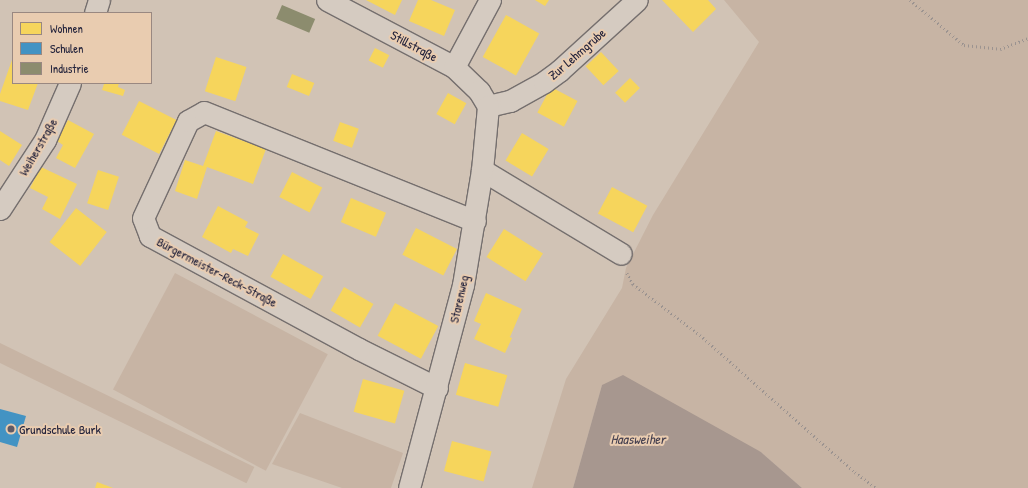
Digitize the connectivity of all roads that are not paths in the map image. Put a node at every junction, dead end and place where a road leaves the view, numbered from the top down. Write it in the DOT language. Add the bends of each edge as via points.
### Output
graph roads {
  1 [pos="99,0"];
  2 [pos="327,0"];
  3 [pos="490,0"];
  4 [pos="637,0"];
  5 [pos="95,12"];
  6 [pos="454,67"];
  7 [pos="70,84"];
  8 [pos="488,106"];
  9 [pos="482,170"];
  10 [pos="0,209"];
  11 [pos="475,221"];
  12 [pos="621,254"];
  13 [pos="437,388"];
  14 [pos="409,488"];
  1 -- 5 [label="street"];
  2 -- 6 [label="street, Stillstraße"];
  3 -- 6 [label="street"];
  4 -- 8 [label="street, Zur Lehmgrube" via="544,82 510,101"];
  6 -- 8 [label="street, Stillstraße" via="479,91"];
  7 -- 10 [label="street, Weiherstraße" via="45,140"];
  8 -- 9 [label="street, Starenweg"];
  9 -- 11 [label="street, Starenweg"];
  9 -- 12 [label="street"];
  11 -- 13 [label="street, Starenweg" via="463,285"];
  11 -- 13 [label="street, Bürgermeister-Reck-Straße" via="204,112 188,121 143,218 150,236 359,349"];
  13 -- 14 [label="street, Starenweg"];
}
